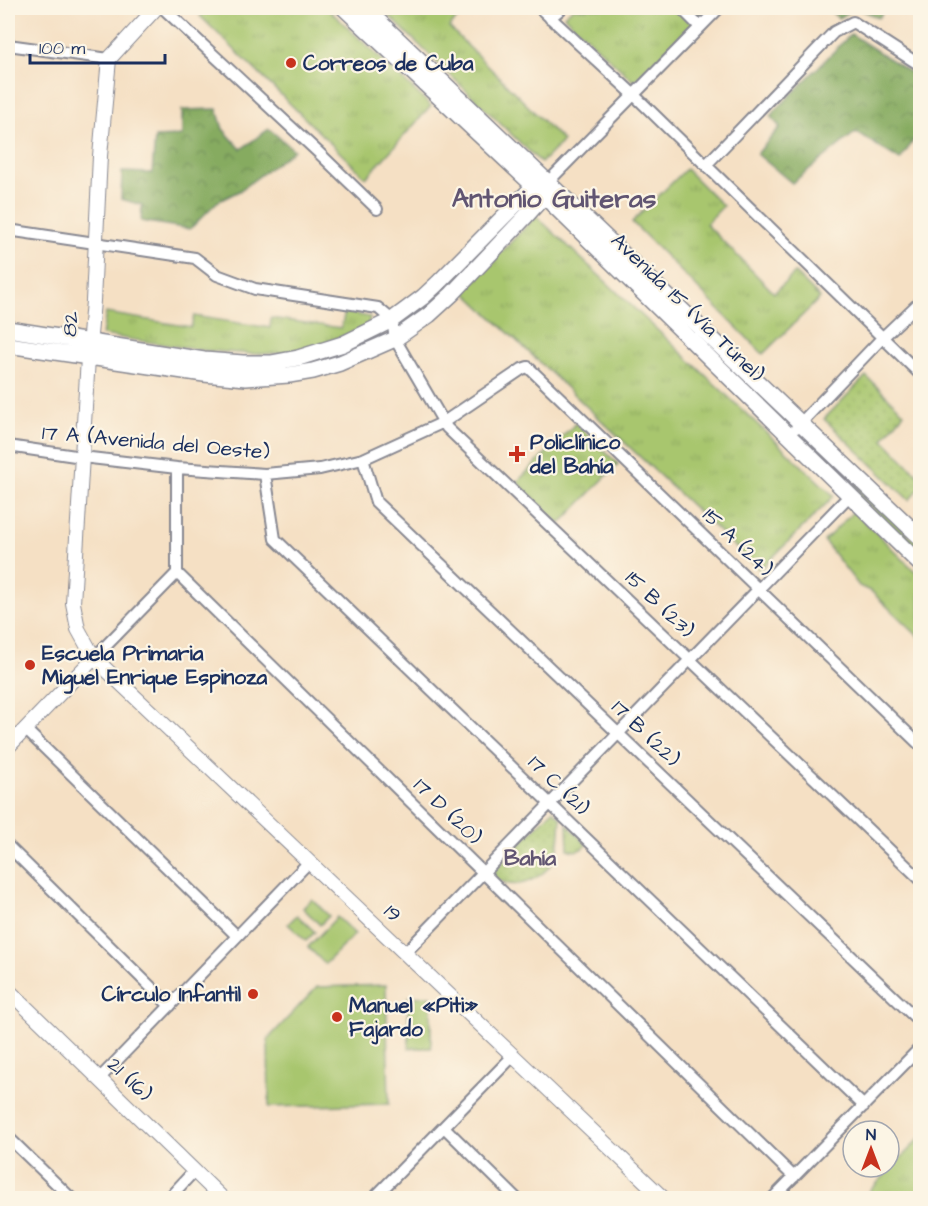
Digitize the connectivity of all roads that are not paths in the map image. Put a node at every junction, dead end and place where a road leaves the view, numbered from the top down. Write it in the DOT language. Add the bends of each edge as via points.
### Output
graph roads {
  1 [pos="156,8"];
  2 [pos="163,8"];
  3 [pos="344,8"];
  4 [pos="365,8"];
  5 [pos="540,8"];
  6 [pos="562,8"];
  7 [pos="681,8"];
  8 [pos="719,8"];
  9 [pos="550,18"];
  10 [pos="700,27"];
  11 [pos="8,45"];
  12 [pos="109,59"];
  13 [pos="921,65"];
  14 [pos="634,95"];
  15 [pos="706,165"];
  16 [pos="542,188"];
  17 [pos="377,209"];
  18 [pos="8,230"];
  19 [pos="96,244"];
  20 [pos="921,302"];
  21 [pos="392,320"];
  22 [pos="8,329"];
  23 [pos="883,337"];
  24 [pos="394,339"];
  25 [pos="90,342"];
  26 [pos="8,345"];
  27 [pos="88,358"];
  28 [pos="528,367"];
  29 [pos="921,374"];
  30 [pos="444,422"];
  31 [pos="801,423"];
  32 [pos="788,434"];
  33 [pos="8,446"];
  34 [pos="82,457"];
  35 [pos="363,459"];
  36 [pos="177,468"];
  37 [pos="265,474"];
  38 [pos="850,495"];
  39 [pos="921,537"];
  40 [pos="921,564"];
  41 [pos="177,573"];
  42 [pos="759,589"];
  43 [pos="94,658"];
  44 [pos="690,660"];
  45 [pos="25,729"];
  46 [pos="618,734"];
  47 [pos="921,744"];
  48 [pos="8,747"];
  49 [pos="550,804"];
  50 [pos="8,846"];
  51 [pos="309,862"];
  52 [pos="483,873"];
  53 [pos="921,879"];
  54 [pos="237,936"];
  55 [pos="405,953"];
  56 [pos="8,990"];
  57 [pos="170,1006"];
  58 [pos="921,1022"];
  59 [pos="921,1048"];
  60 [pos="513,1056"];
  61 [pos="99,1079"];
  62 [pos="864,1106"];
  63 [pos="444,1127"];
  64 [pos="8,1137"];
  65 [pos="194,1171"];
  66 [pos="794,1177"];
  67 [pos="71,1198"];
  68 [pos="169,1198"];
  69 [pos="222,1198"];
  70 [pos="374,1198"];
  71 [pos="516,1198"];
  72 [pos="663,1198"];
  73 [pos="773,1198"];
  1 -- 12 [label="street"];
  2 -- 17 [label="street"];
  3 -- 16 [label="main road, Avenida 15 (Vía Túnel)"];
  4 -- 16 [label="main road, Avenida 15 (Vía Túnel)"];
  5 -- 9 [label="street"];
  6 -- 9 [label="street"];
  7 -- 10 [label="street"];
  8 -- 10 [label="street"];
  9 -- 14 [label="street"];
  10 -- 14 [label="street"];
  11 -- 12 [label="street"];
  12 -- 19 [label="street, 82"];
  13 -- 15 [label="street" via="853,22 834,32"];
  14 -- 15 [label="street"];
  14 -- 16 [label="street"];
  15 -- 23 [label="street"];
  16 -- 21 [label="main road" via="423,297"];
  16 -- 24 [label="main road" via="452,294"];
  16 -- 31 [label="main road, Avenida 15 (Vía Túnel)"];
  16 -- 32 [label="main road, Avenida 15 (Vía Túnel)"];
  18 -- 19 [label="street"];
  19 -- 21 [label="street" via="195,258 217,275 255,290 372,307"];
  19 -- 25 [label="street, 82"];
  20 -- 23 [label="street"];
  21 -- 24 [label="street"];
  21 -- 25 [label="main road" via="344,344 271,363 204,360"];
  22 -- 25 [label="main road"];
  23 -- 29 [label="street"];
  23 -- 31 [label="street"];
  24 -- 27 [label="main road" via="313,371 246,378"];
  24 -- 30 [label="street, 15 B (23)"];
  25 -- 27 [label="street, 82"];
  26 -- 27 [label="main road"];
  27 -- 34 [label="street, 82"];
  28 -- 30 [label="street, 17 A (Avenida del Oeste)"];
  28 -- 42 [label="street, 15 A (24)"];
  30 -- 35 [label="street, 17 A (Avenida del Oeste)"];
  30 -- 44 [label="street, 15 B (23)"];
  31 -- 32 [label="street"];
  31 -- 39 [label="main road, Avenida 15 (Vía Túnel)"];
  32 -- 38 [label="main road, Avenida 15 (Vía Túnel)"];
  33 -- 34 [label="street, 17 A (Avenida del Oeste)"];
  34 -- 36 [label="street, 17 A (Avenida del Oeste)"];
  34 -- 43 [label="street, 82" via="73,603 78,629"];
  35 -- 37 [label="street, 17 A (Avenida del Oeste)" via="320,469"];
  35 -- 46 [label="street, 17 B (22)" via="376,502"];
  36 -- 37 [label="street, 17 A (Avenida del Oeste)"];
  36 -- 41 [label="street"];
  37 -- 49 [label="street, 17 C (21)" via="275,539"];
  38 -- 40 [label="main road, Avenida 15 (Vía Túnel)"];
  38 -- 42 [label="street"];
  41 -- 43 [label="street"];
  41 -- 52 [label="street, 17 D (20)"];
  42 -- 44 [label="street"];
  42 -- 47 [label="street, 15 A (24)"];
  43 -- 45 [label="street"];
  43 -- 51 [label="street, 19"];
  44 -- 46 [label="street"];
  44 -- 53 [label="street, 15 B (23)"];
  45 -- 48 [label="street"];
  45 -- 54 [label="street"];
  46 -- 49 [label="street"];
  46 -- 58 [label="street, 17 B (22)"];
  49 -- 52 [label="street"];
  49 -- 62 [label="street, 17 C (21)"];
  50 -- 57 [label="street"];
  51 -- 54 [label="street"];
  51 -- 55 [label="street, 19"];
  52 -- 55 [label="street"];
  52 -- 66 [label="street, 17 D (20)"];
  54 -- 57 [label="street"];
  55 -- 60 [label="street, 19"];
  56 -- 61 [label="street, 21 (16)"];
  57 -- 61 [label="street"];
  59 -- 62 [label="street"];
  60 -- 63 [label="street"];
  60 -- 72 [label="street, 19"];
  61 -- 65 [label="street, 21 (16)"];
  62 -- 66 [label="street"];
  63 -- 70 [label="street"];
  63 -- 71 [label="street"];
  64 -- 67 [label="street"];
  65 -- 68 [label="street"];
  65 -- 69 [label="street, 21 (16)"];
  66 -- 73 [label="street"];
}
